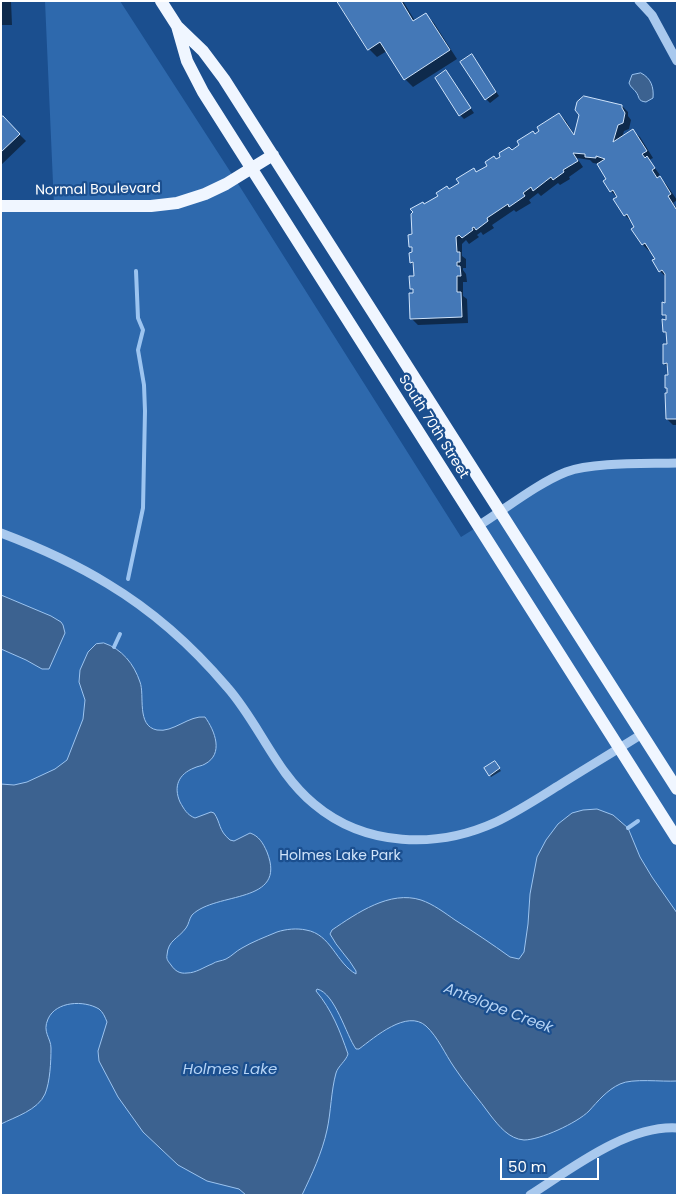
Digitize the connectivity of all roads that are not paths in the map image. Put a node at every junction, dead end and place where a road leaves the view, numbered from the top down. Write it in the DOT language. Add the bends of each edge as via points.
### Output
graph roads {
  1 [pos="160,1"];
  2 [pos="639,1"];
  3 [pos="176,26"];
  4 [pos="677,61"];
  5 [pos="273,155"];
  6 [pos="252,169"];
  7 [pos="1,206"];
  8 [pos="677,463"];
  9 [pos="500,513"];
  10 [pos="478,526"];
  11 [pos="1,533"];
  12 [pos="642,734"];
  13 [pos="619,748"];
  14 [pos="677,789"];
  15 [pos="677,840"];
  16 [pos="677,1128"];
  17 [pos="530,1195"];
  1 -- 3 [label="main road, South 70th Street"];
  2 -- 4 [label="street" via="652,14"];
  3 -- 5 [label="main road, South 70th Street" via="213,63"];
  3 -- 6 [label="main road, South 70th Street" via="193,74"];
  5 -- 6 [label="main road, Normal Boulevard"];
  5 -- 9 [label="main road, South 70th Street"];
  6 -- 7 [label="main road, Normal Boulevard" via="205,194 171,204"];
  6 -- 10 [label="main road, South 70th Street"];
  8 -- 9 [label="street" via="572,470"];
  9 -- 10 [label="street"];
  9 -- 12 [label="main road, South 70th Street"];
  10 -- 13 [label="main road, South 70th Street"];
  11 -- 13 [label="street" via="56,556 107,583 154,615 227,686 297,788 335,819 371,834 424,840 479,828 519,810"];
  12 -- 13 [label="street"];
  12 -- 14 [label="main road, South 70th Street"];
  13 -- 15 [label="main road, South 70th Street"];
  16 -- 17 [label="street" via="653,1129 620,1141"];
}
